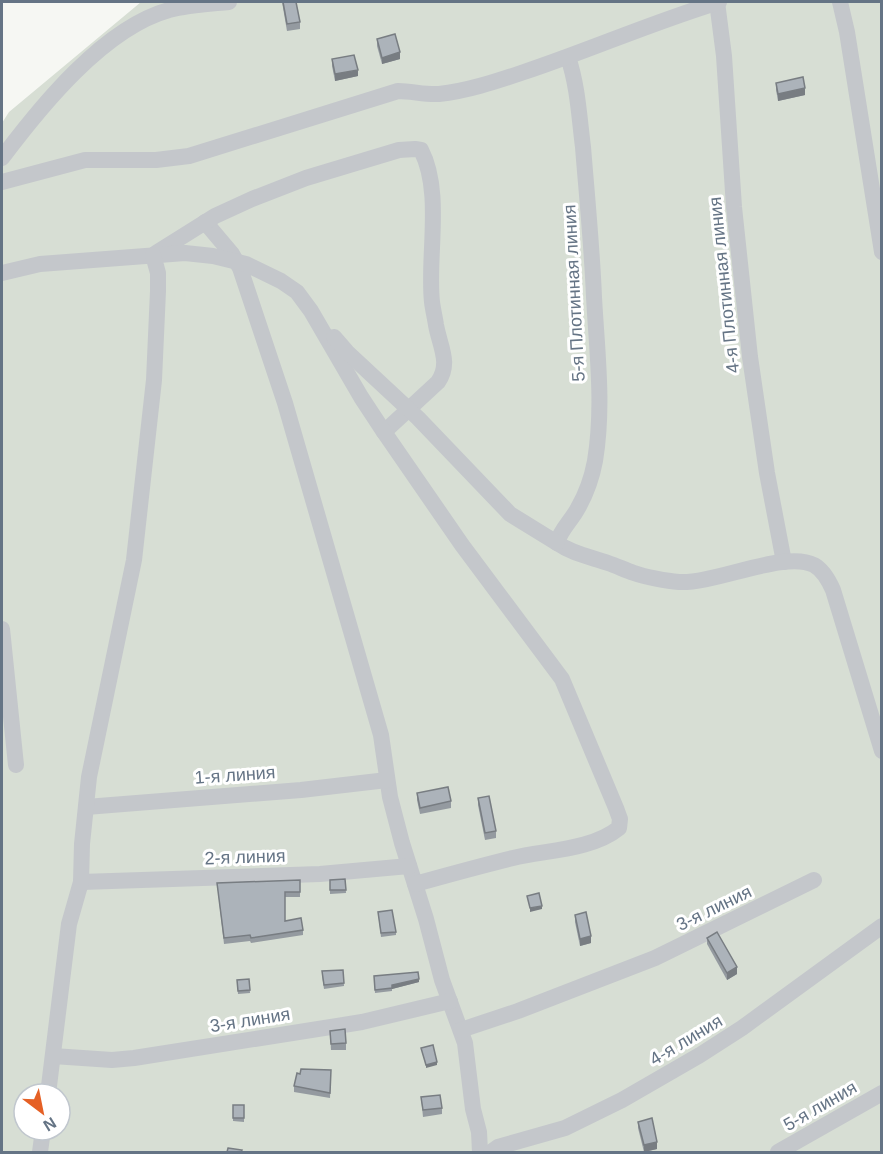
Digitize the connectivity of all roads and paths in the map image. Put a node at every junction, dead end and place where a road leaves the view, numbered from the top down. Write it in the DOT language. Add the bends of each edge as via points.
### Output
graph roads {
  1 [pos="229,2"];
  2 [pos="718,2"];
  3 [pos="840,2"];
  4 [pos="568,57"];
  5 [pos="2,158"];
  6 [pos="2,182"];
  7 [pos="206,222"];
  8 [pos="882,252"];
  9 [pos="153,255"];
  10 [pos="236,261"];
  11 [pos="2,273"];
  12 [pos="311,311"];
  13 [pos="410,410"];
  14 [pos="384,432"];
  15 [pos="557,543"];
  16 [pos="784,562"];
  17 [pos="2,629"];
  18 [pos="882,751"];
  19 [pos="16,765"];
  20 [pos="387,780"];
  21 [pos="86,807"];
  22 [pos="409,866"];
  23 [pos="814,880"];
  24 [pos="81,882"];
  25 [pos="415,884"];
  26 [pos="882,926"];
  27 [pos="450,1000"];
  28 [pos="461,1030"];
  29 [pos="53,1056"];
  30 [pos="50,1082"];
  31 [pos="882,1093"];
  32 [pos="480,1152"];
  33 [pos="491,1152"];
  34 [pos="778,1152"];
  1 -- 5 [label="street" via="170,10 121,35 61,86"];
  2 -- 4 [label="street"];
  2 -- 16 [label="street, 4-я Плотинная линия" via="750,357"];
  3 -- 8 [label="street"];
  4 -- 6 [label="street" via="452,93 398,91 189,156 85,160"];
  4 -- 15 [label="street, 5-я Плотинная линия" via="579,108 590,212 599,428 595,463 586,492"];
  7 -- 9 [label="street"];
  7 -- 10 [label="street"];
  7 -- 13 [label="street" via="306,178 399,150 421,150 432,208 432,301 446,363 438,382"];
  9 -- 10 [label="street" via="184,253"];
  9 -- 11 [label="street" via="40,264"];
  9 -- 21 [label="street" via="158,273 154,380 134,560"];
  10 -- 12 [label="street" via="281,281 297,292"];
  10 -- 20 [label="street" via="288,415 381,735"];
  12 -- 13 [label="street" via="347,352"];
  12 -- 14 [label="street"];
  13 -- 14 [label="street"];
  13 -- 15 [label="street" via="510,514"];
  14 -- 25 [label="street" via="562,679 620,819 619,828 612,834 590,842"];
  15 -- 16 [label="street" via="635,574 680,582"];
  16 -- 18 [label="street" via="815,565 828,580"];
  17 -- 19 [label="street"];
  20 -- 21 [label="street, 1-я линия"];
  20 -- 22 [label="street"];
  21 -- 24 [label="street"];
  22 -- 24 [label="street, 2-я линия" via="320,874"];
  22 -- 25 [label="street"];
  23 -- 28 [label="street, 3-я линия" via="655,958"];
  24 -- 29 [label="street" via="69,924"];
  25 -- 27 [label="street"];
  26 -- 33 [label="street, 4-я линия" via="700,1055 565,1128"];
  27 -- 28 [label="street"];
  27 -- 29 [label="street, 3-я линия" via="362,1022 134,1058"];
  28 -- 32 [label="street"];
  29 -- 30 [label="street"];
  31 -- 34 [label="street, 5-я линия"];
}
